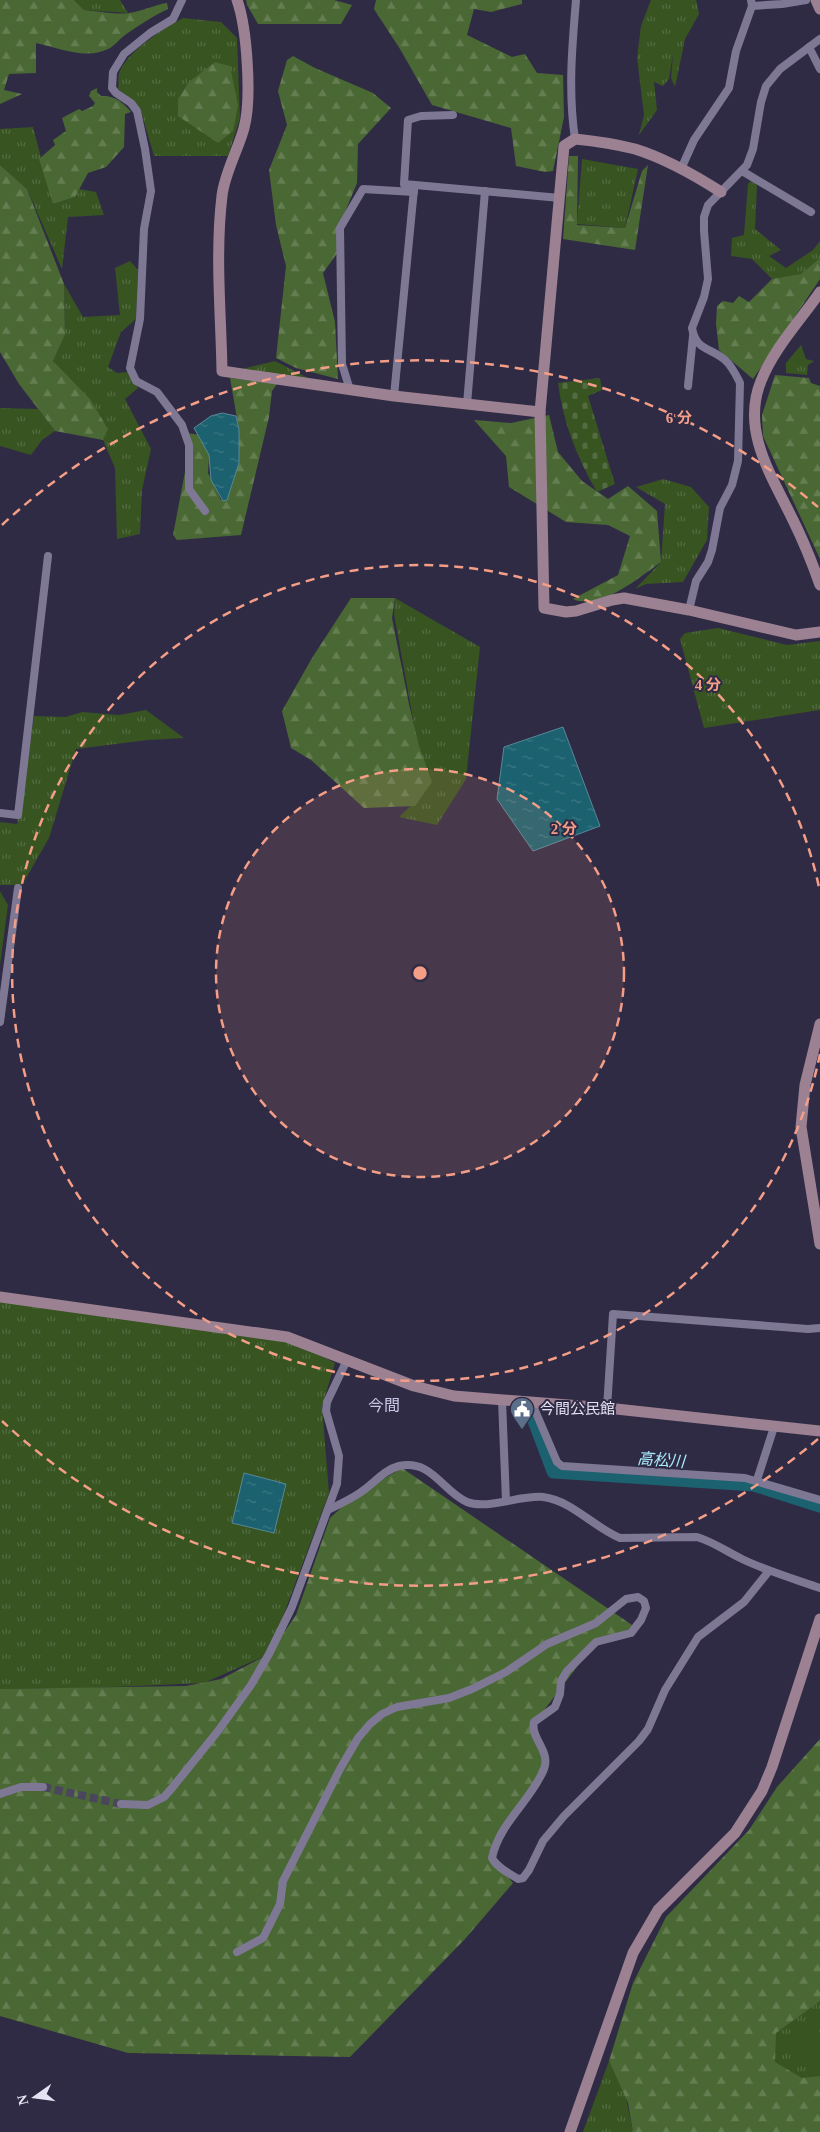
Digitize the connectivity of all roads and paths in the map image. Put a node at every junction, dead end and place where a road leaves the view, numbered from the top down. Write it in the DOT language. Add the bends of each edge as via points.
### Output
graph roads {
  1 [pos="182,0"];
  2 [pos="237,0"];
  3 [pos="576,0"];
  4 [pos="806,0"];
  5 [pos="816,0"];
  6 [pos="752,3"];
  7 [pos="820,9"];
  8 [pos="820,39"];
  9 [pos="809,47"];
  10 [pos="820,69"];
  11 [pos="453,115"];
  12 [pos="574,139"];
  13 [pos="681,169"];
  14 [pos="742,171"];
  15 [pos="414,189"];
  16 [pos="485,191"];
  17 [pos="721,192"];
  18 [pos="560,198"];
  19 [pos="811,212"];
  20 [pos="820,292"];
  21 [pos="693,336"];
  22 [pos="688,386"];
  23 [pos="350,390"];
  24 [pos="394,396"];
  25 [pos="467,404"];
  26 [pos="540,412"];
  27 [pos="204,511"];
  28 [pos="48,556"];
  29 [pos="820,585"];
  30 [pos="689,610"];
  31 [pos="820,632"];
  32 [pos="0,813"];
  33 [pos="18,888"];
  34 [pos="0,1022"];
  35 [pos="820,1024"];
  36 [pos="820,1244"];
  37 [pos="0,1297"];
  38 [pos="820,1328"];
  39 [pos="347,1360"];
  40 [pos="502,1400"];
  41 [pos="532,1401"];
  42 [pos="607,1408"];
  43 [pos="774,1427"];
  44 [pos="820,1431"];
  45 [pos="757,1480"];
  46 [pos="506,1500"];
  47 [pos="820,1500"];
  48 [pos="328,1510"];
  49 [pos="770,1572"];
  50 [pos="820,1588"];
  51 [pos="820,1619"];
  52 [pos="43,1787"];
  53 [pos="0,1794"];
  54 [pos="121,1804"];
  55 [pos="237,1952"];
  56 [pos="570,2132"];
  1 -- 27 [label="street" via="173,19 124,54 112,72 112,88 137,111 151,191 144,229 140,319 130,368 136,381 157,392 182,425 189,445 189,488"];
  2 -- 23 [label="street" via="249,101 222,193 219,225 222,371"];
  3 -- 12 [label="street" via="571,72"];
  4 -- 6 [label="street" via="782,4"];
  5 -- 7 [label="street"];
  6 -- 13 [label="street" via="736,51 729,88 694,140"];
  8 -- 9 [label="street"];
  9 -- 10 [label="street"];
  9 -- 14 [label="street" via="780,69 766,86 760,102 753,149"];
  11 -- 15 [label="street" via="421,116 408,120 404,184"];
  12 -- 13 [label="street" via="637,150"];
  12 -- 18 [label="street" via="564,146"];
  13 -- 17 [label="street"];
  14 -- 17 [label="street"];
  14 -- 19 [label="street"];
  15 -- 16 [label="street"];
  15 -- 23 [label="street" via="363,189 340,228 342,364"];
  15 -- 24 [label="street"];
  16 -- 18 [label="street"];
  16 -- 25 [label="street"];
  17 -- 21 [label="street" via="708,205 704,217 708,279 692,328"];
  18 -- 26 [label="street"];
  20 -- 29 [label="street" via="769,365 755,399 754,419 757,444"];
  21 -- 22 [label="street"];
  21 -- 30 [label="street" via="698,344 724,359 740,383 738,461 732,485 720,508 712,550 696,581"];
  23 -- 24 [label="street"];
  24 -- 25 [label="street"];
  25 -- 26 [label="street"];
  26 -- 30 [label="street" via="544,608 576,611 624,598"];
  28 -- 32 [label="street" via="18,815"];
  30 -- 31 [label="street" via="796,635"];
  33 -- 34 [label="street"];
  35 -- 36 [label="street" via="806,1086 801,1127"];
  37 -- 39 [label="street" via="288,1337"];
  38 -- 42 [label="street" via="613,1314"];
  39 -- 40 [label="street" via="434,1392"];
  39 -- 48 [label="street" via="327,1402 326,1411 338,1456 337,1484"];
  40 -- 41 [label="street"];
  40 -- 46 [label="street"];
  41 -- 42 [label="street"];
  41 -- 45 [label="street" via="557,1462 562,1466"];
  42 -- 43 [label="street"];
  43 -- 44 [label="street"];
  43 -- 45 [label="street"];
  45 -- 47 [label="street"];
  46 -- 48 [label="street" via="471,1503 461,1499 434,1473 421,1466 409,1465 390,1470 359,1494"];
  46 -- 49 [label="street" via="530,1497 557,1500 620,1538 697,1537 708,1540"];
  48 -- 54 [label="street" via="292,1607 251,1685 164,1797 148,1805"];
  49 -- 50 [label="street"];
  49 -- 55 [label="street" via="744,1602 698,1637 665,1690 648,1729 543,1841 523,1878 512,1876 492,1858 500,1836 545,1767 546,1756 533,1729 534,1722 555,1707 566,1671 596,1642 631,1633 646,1608 644,1601 638,1597 626,1599 596,1622 547,1644 506,1672 472,1689 448,1698 397,1707 382,1714 358,1738 340,1769 283,1880 280,1904 262,1938"];
  51 -- 56 [label="street" via="762,1791 735,1833 658,1910 647,1927 633,1953"];
  52 -- 53 [label="street" via="21,1787"];
}
